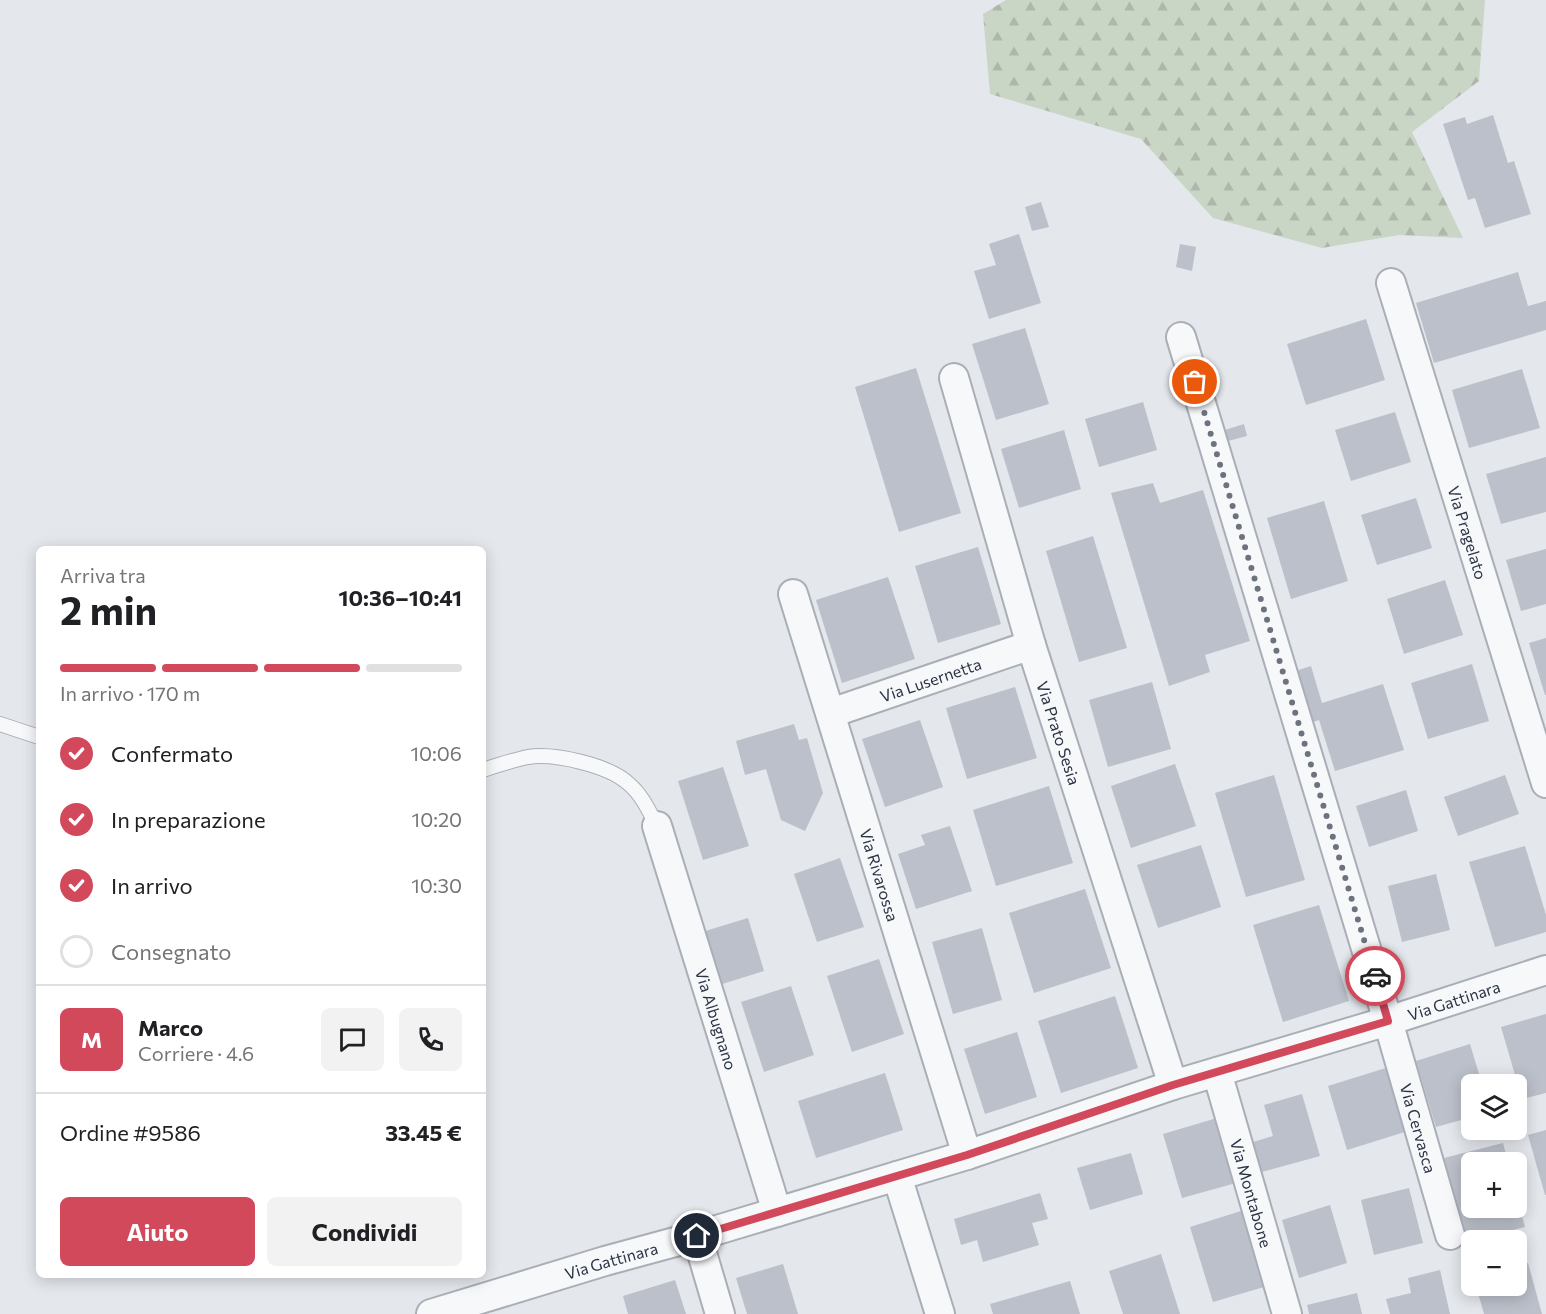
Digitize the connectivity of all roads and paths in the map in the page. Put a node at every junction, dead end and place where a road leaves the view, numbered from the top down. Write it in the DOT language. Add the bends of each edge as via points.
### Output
graph roads {
  1 [pos="1391,283"];
  2 [pos="1181,337"];
  3 [pos="954,378"];
  4 [pos="793,594"];
  5 [pos="1031,645"];
  6 [pos="831,713"];
  7 [pos="0,724"];
  8 [pos="36,736"];
  9 [pos="486,769"];
  10 [pos="1546,783"];
  11 [pos="657,826"];
  12 [pos="1546,970"];
  13 [pos="1388,1021"];
  14 [pos="1216,1072"];
  15 [pos="1173,1085"];
  16 [pos="967,1155"];
  17 [pos="897,1176"];
  18 [pos="777,1212"];
  19 [pos="1450,1235"];
  20 [pos="697,1236"];
  21 [pos="431,1314"];
  22 [pos="720,1314"];
  23 [pos="940,1314"];
  24 [pos="1287,1314"];
  1 -- 10 [label="street, Via Pragelato"];
  2 -- 13 [label="street, Via Cervasca"];
  3 -- 5 [label="street, Via Prato Sesia"];
  4 -- 6 [label="street, Via Rivarossa"];
  5 -- 6 [label="street, Via Lusernetta"];
  5 -- 15 [label="street, Via Prato Sesia"];
  6 -- 16 [label="street, Via Rivarossa"];
  7 -- 8 [label="lane"];
  9 -- 11 [label="lane" via="530,757 582,762 628,782 643,799"];
  11 -- 18 [label="street, Via Albugnano"];
  12 -- 13 [label="street, Via Gattinara"];
  13 -- 14 [label="street, Via Gattinara"];
  13 -- 19 [label="street, Via Cervasca"];
  14 -- 15 [label="street, Via Gattinara"];
  14 -- 24 [label="street, Via Montabone"];
  15 -- 16 [label="street, Via Gattinara"];
  16 -- 17 [label="street, Via Gattinara"];
  17 -- 18 [label="street, Via Gattinara"];
  17 -- 23 [label="street"];
  18 -- 20 [label="street, Via Gattinara"];
  20 -- 21 [label="street, Via Gattinara"];
  20 -- 22 [label="street"];
}
